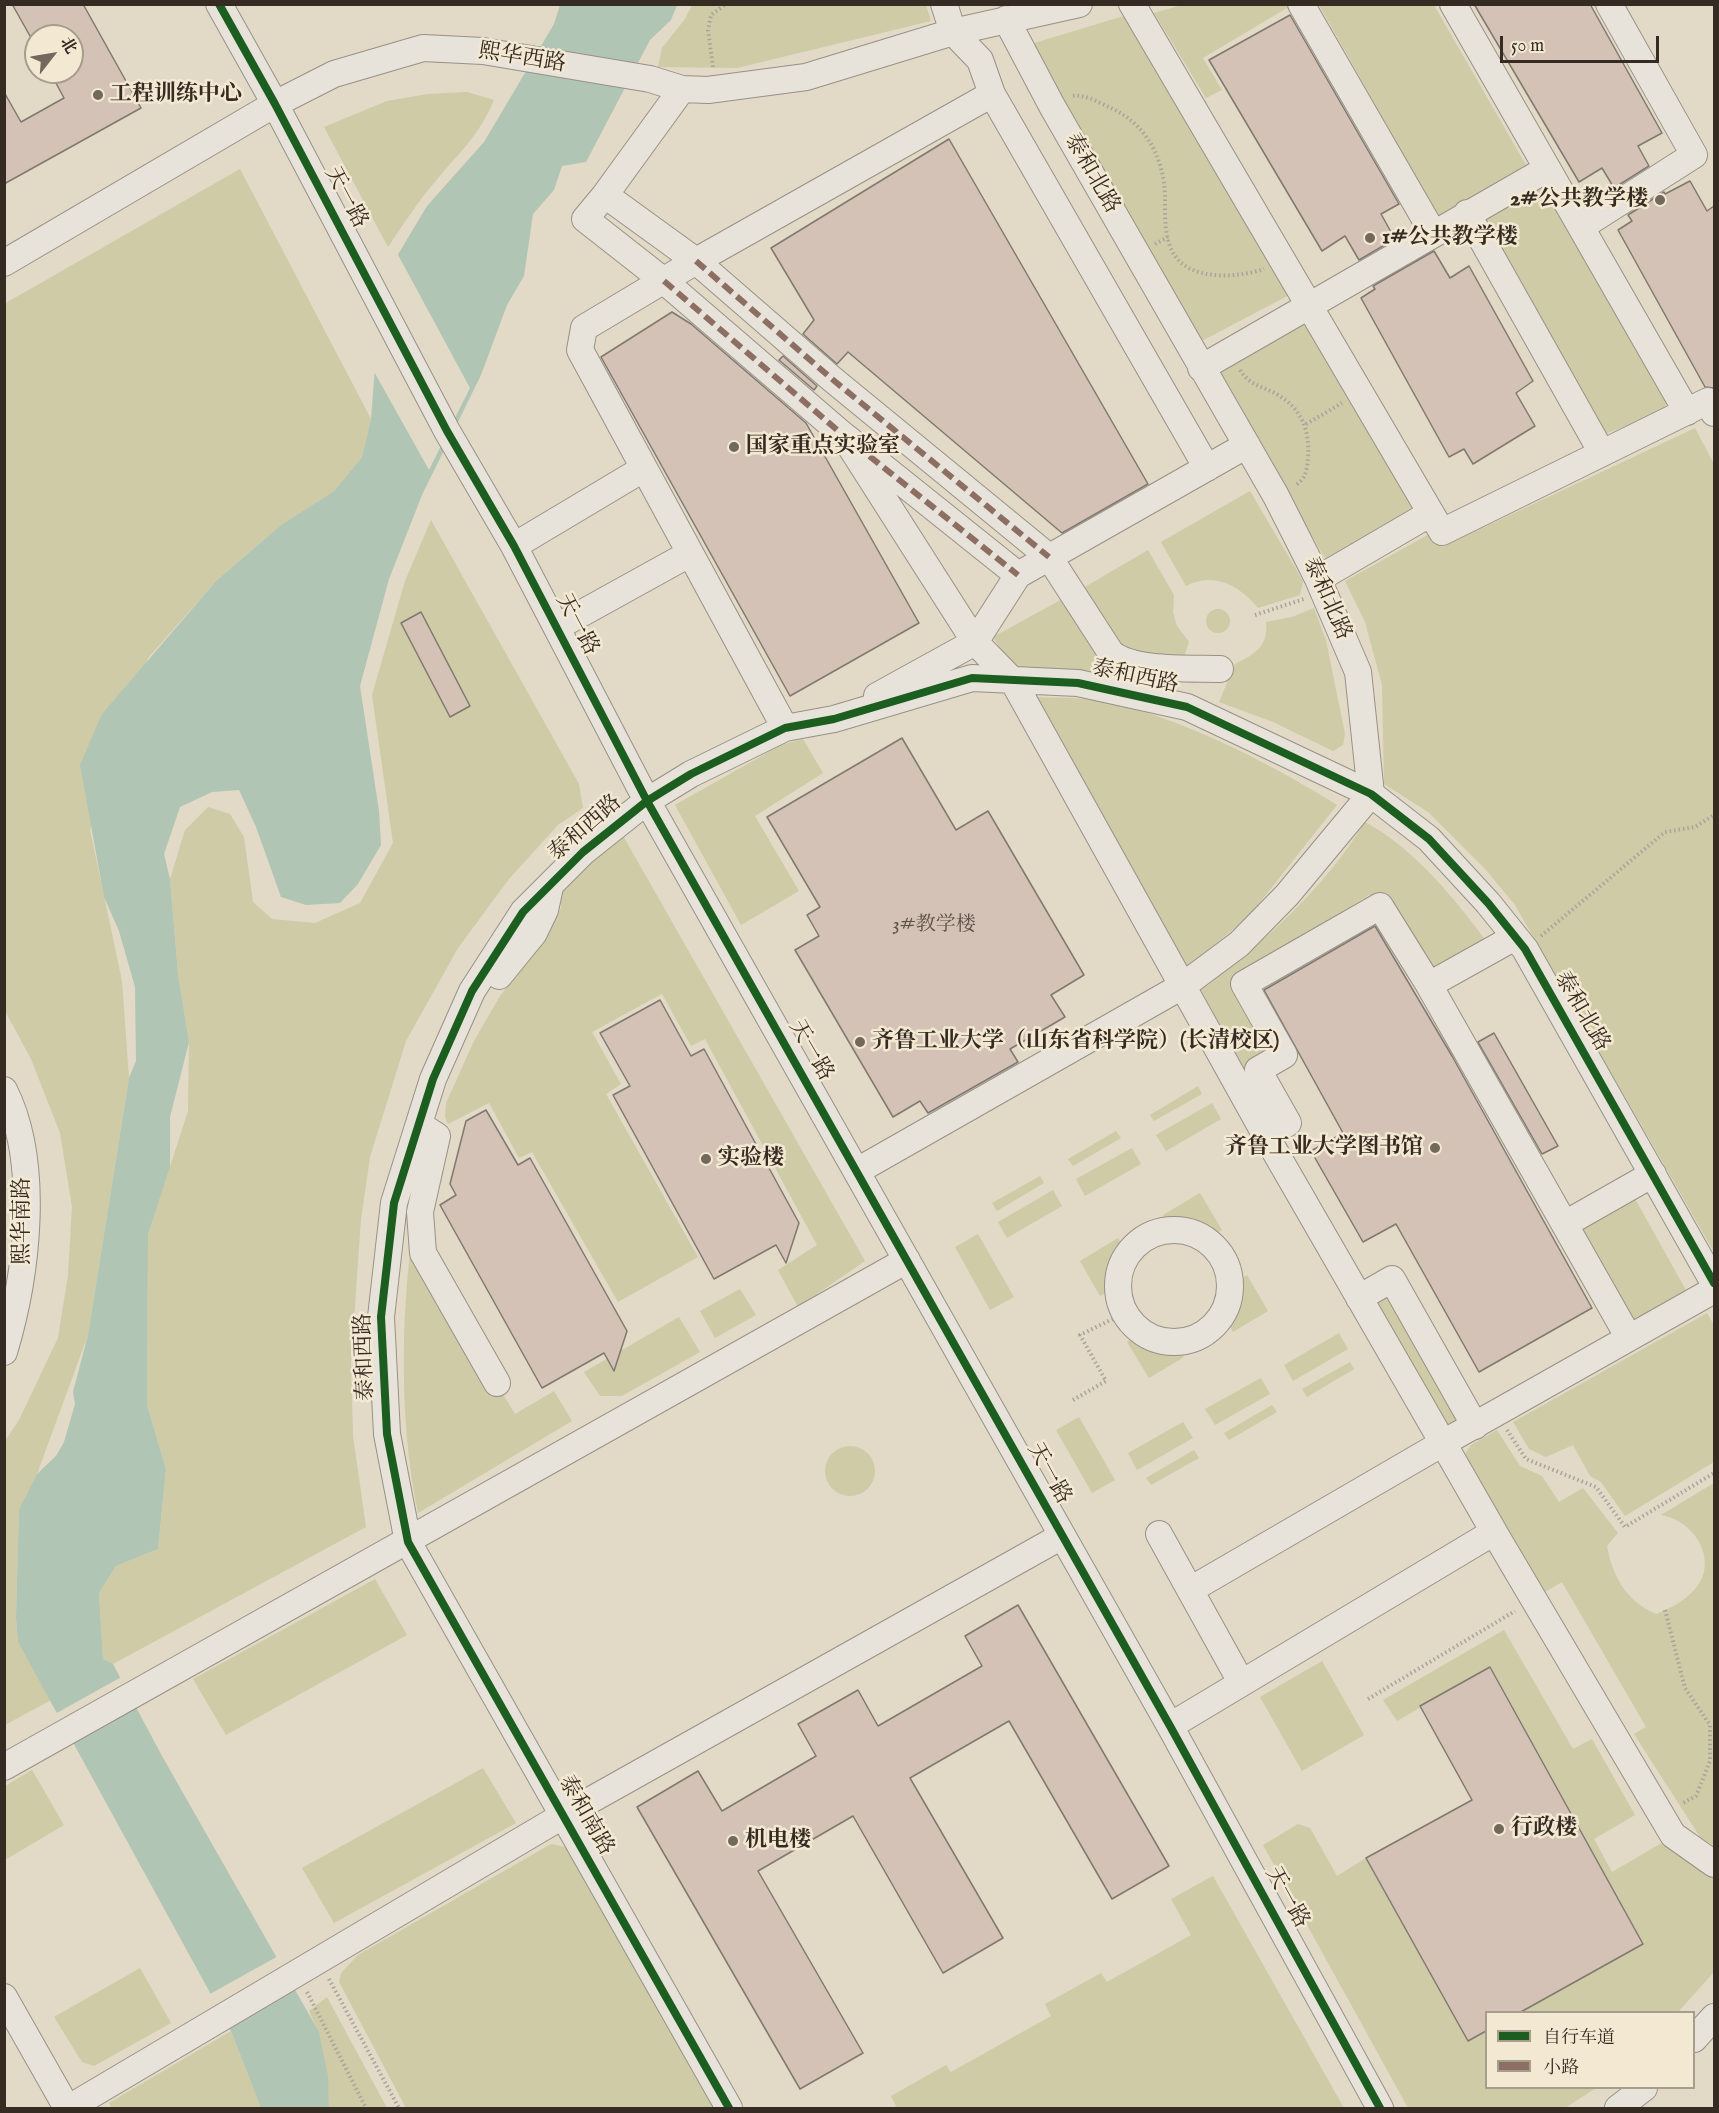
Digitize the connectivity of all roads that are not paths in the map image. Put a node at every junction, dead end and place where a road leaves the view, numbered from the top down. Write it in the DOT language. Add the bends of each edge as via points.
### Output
graph roads {
  1 [pos="219,4"];
  2 [pos="944,4"];
  3 [pos="1080,4"];
  4 [pos="1132,4"];
  5 [pos="1302,4"];
  6 [pos="1453,4"];
  7 [pos="1609,4"];
  8 [pos="1006,19"];
  9 [pos="953,32"];
  10 [pos="682,89"];
  11 [pos="992,94"];
  12 [pos="275,104"];
  13 [pos="1547,169"];
  14 [pos="605,195"];
  15 [pos="1467,213"];
  16 [pos="1581,227"];
  17 [pos="1432,233"];
  18 [pos="696,261"];
  19 [pos="4,263"];
  20 [pos="664,281"];
  21 [pos="1309,303"];
  22 [pos="1201,368"];
  23 [pos="1687,412"];
  24 [pos="1714,413"];
  25 [pos="843,435"];
  26 [pos="1246,445"];
  27 [pos="1602,453"];
  28 [pos="1206,468"];
  29 [pos="643,469"];
  30 [pos="1431,513"];
  31 [pos="514,546"];
  32 [pos="689,554"];
  33 [pos="1049,557"];
  34 [pos="1018,575"];
  35 [pos="1320,583"];
  36 [pos="557,627"];
  37 [pos="975,642"];
  38 [pos="1220,669"];
  39 [pos="1013,681"];
  40 [pos="834,719"];
  41 [pos="785,728"];
  42 [pos="1371,794"];
  43 [pos="647,801"];
  44 [pos="551,884"];
  45 [pos="1520,943"];
  46 [pos="1184,985"];
  47 [pos="1429,986"];
  48 [pos="4,1090"];
  49 [pos="426,1129"];
  50 [pos="1266,1136"];
  51 [pos="857,1171"];
  52 [pos="1653,1174"];
  53 [pos="1565,1224"];
  54 [pos="907,1260"];
  55 [pos="1714,1283"];
  56 [pos="1714,1290"];
  57 [pos="1359,1298"];
  58 [pos="1125,1313"];
  59 [pos="1629,1338"];
  60 [pos="4,1352"];
  61 [pos="497,1383"];
  62 [pos="384,1386"];
  63 [pos="1485,1420"];
  64 [pos="1443,1443"];
  65 [pos="1494,1532"];
  66 [pos="1159,1534"];
  67 [pos="1062,1536"];
  68 [pos="408,1542"];
  69 [pos="1190,1590"];
  70 [pos="1241,1682"];
  71 [pos="1170,1726"];
  72 [pos="4,1767"];
  73 [pos="564,1815"];
  74 [pos="1714,1864"];
  75 [pos="4,1997"];
  76 [pos="14,2035"];
  77 [pos="1643,2089"];
  78 [pos="68,2109"];
  79 [pos="729,2109"];
  80 [pos="1380,2109"];
  81 [pos="1618,2109"];
  1 -- 12 [label="street, 天一路"];
  2 -- 9 [label="street"];
  3 -- 8 [label="street, 熙华西路"];
  4 -- 21 [label="street"];
  5 -- 17 [label="street"];
  6 -- 13 [label="street"];
  7 -- 16 [label="street" via="1694,155"];
  8 -- 9 [label="street, 熙华西路"];
  8 -- 22 [label="street, 泰和北路"];
  9 -- 10 [label="street, 熙华西路" via="806,77"];
  9 -- 11 [label="street" via="980,60"];
  10 -- 12 [label="street, 熙华西路" via="650,79 483,51 423,48 334,74"];
  10 -- 14 [label="street"];
  11 -- 18 [label="street"];
  11 -- 28 [label="street"];
  12 -- 19 [label="street, 熙华西路"];
  12 -- 31 [label="street, 天一路" via="447,431"];
  13 -- 15 [label="street"];
  13 -- 16 [label="street"];
  14 -- 18 [label="street"];
  14 -- 20 [label="street" via="585,219"];
  15 -- 17 [label="street"];
  15 -- 27 [label="street"];
  16 -- 23 [label="street"];
  17 -- 21 [label="street"];
  18 -- 20 [label="street"];
  18 -- 33 [label="street" via="832,379"];
  20 -- 25 [label="street"];
  20 -- 29 [label="street" via="584,328 580,350"];
  21 -- 22 [label="street"];
  21 -- 30 [label="street"];
  22 -- 26 [label="street, 泰和北路"];
  23 -- 24 [label="street" via="1708,401"];
  23 -- 27 [label="street"];
  25 -- 34 [label="street"];
  25 -- 37 [label="street"];
  26 -- 28 [label="street"];
  26 -- 35 [label="street, 泰和北路"];
  27 -- 30 [label="street" via="1442,532"];
  28 -- 33 [label="street"];
  29 -- 31 [label="street"];
  29 -- 32 [label="street"];
  30 -- 35 [label="street"];
  31 -- 36 [label="street, 天一路"];
  32 -- 36 [label="street"];
  32 -- 41 [label="street"];
  33 -- 34 [label="street"];
  33 -- 38 [label="street" via="1116,658 1131,663"];
  34 -- 37 [label="street"];
  35 -- 42 [label="street, 泰和北路" via="1358,672"];
  36 -- 43 [label="street, 天一路"];
  37 -- 39 [label="street"];
  37 -- 40 [label="street"];
  39 -- 40 [label="street, 泰和西路" via="972,678"];
  39 -- 42 [label="street, 泰和西路" via="1078,683 1187,707"];
  39 -- 46 [label="street"];
  40 -- 41 [label="street, 泰和西路"];
  41 -- 43 [label="street, 泰和西路" via="691,774"];
  42 -- 45 [label="street, 泰和北路" via="1429,839"];
  42 -- 46 [label="street" via="1287,895 1239,944"];
  43 -- 44 [label="street, 泰和西路" via="583,852"];
  43 -- 51 [label="street, 天一路"];
  44 -- 49 [label="street" via="534,933 504,969 470,1026"];
  44 -- 62 [label="street, 泰和西路" via="523,912 472,991 433,1079 394,1203 381,1317"];
  45 -- 47 [label="street"];
  45 -- 52 [label="street, 泰和北路"];
  46 -- 50 [label="street"];
  46 -- 51 [label="street"];
  47 -- 50 [label="street" via="1380,906 1244,984 1284,1056 1258,1070 1288,1123"];
  47 -- 53 [label="street"];
  48 -- 60 [label="street, 熙华南路" via="14,1109 24,1167 26,1226 24,1272"];
  49 -- 61 [label="street" via="437,1136 420,1212 423,1253"];
  49 -- 62 [label="street" via="402,1243 397,1363"];
  50 -- 57 [label="street"];
  51 -- 54 [label="street, 天一路"];
  52 -- 53 [label="street"];
  52 -- 55 [label="street, 泰和北路"];
  53 -- 59 [label="street"];
  54 -- 67 [label="street, 天一路"];
  54 -- 68 [label="street"];
  56 -- 59 [label="street"];
  57 -- 63 [label="street" via="1392,1279"];
  57 -- 64 [label="street"];
  58 -- 58 [label="street" via="1119,1296 1123,1261 1147,1236 1173,1230 1198,1235 1224,1259 1230,1275 1225,1310 1215,1325 1201,1335 1167,1342 1150,1337"];
  59 -- 63 [label="street"];
  62 -- 68 [label="street, 泰和西路" via="387,1434"];
  63 -- 64 [label="street"];
  64 -- 65 [label="street"];
  64 -- 69 [label="street"];
  65 -- 70 [label="street"];
  65 -- 74 [label="street" via="1661,1817 1673,1835"];
  66 -- 69 [label="street"];
  67 -- 71 [label="street, 天一路"];
  67 -- 73 [label="street"];
  68 -- 72 [label="street"];
  68 -- 73 [label="street, 泰和南路"];
  69 -- 70 [label="street"];
  70 -- 71 [label="street"];
  71 -- 80 [label="street, 天一路"];
  73 -- 78 [label="street"];
  73 -- 79 [label="street, 泰和南路"];
  75 -- 76 [label="street"];
  76 -- 78 [label="street"];
  77 -- 81 [label="street"];
}
